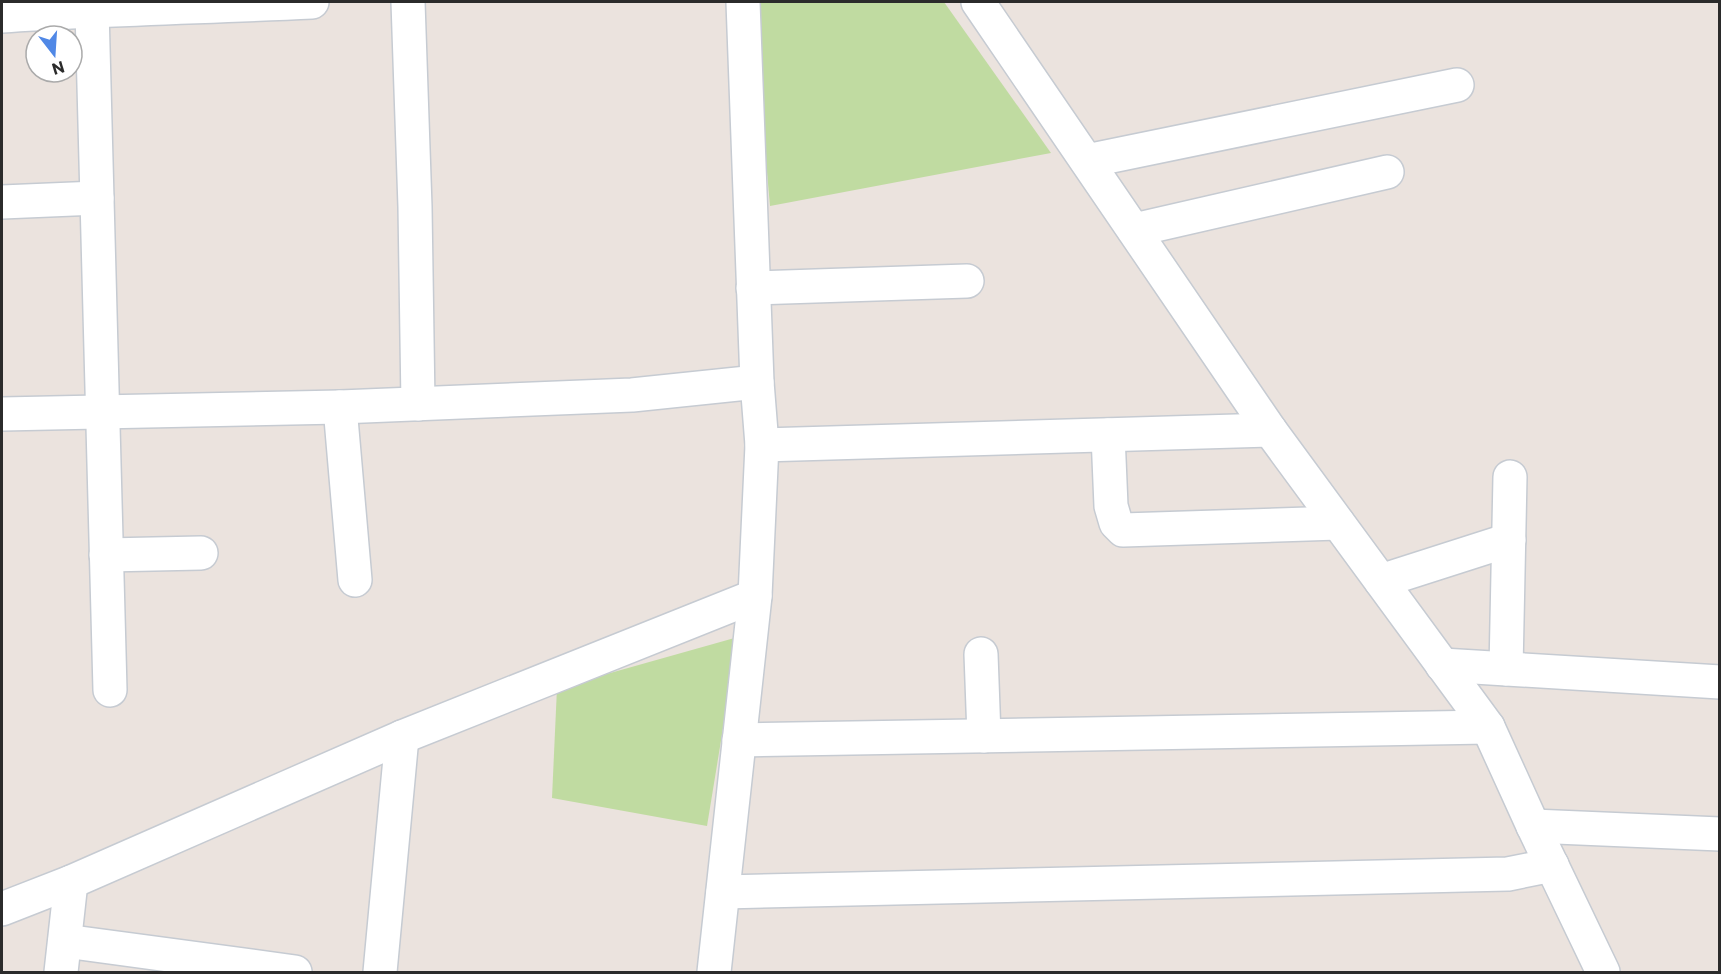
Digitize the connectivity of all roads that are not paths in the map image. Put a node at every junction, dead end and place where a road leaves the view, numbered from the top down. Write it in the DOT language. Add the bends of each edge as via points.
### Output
graph roads {
  1 [pos="312,2"];
  2 [pos="408,2"];
  3 [pos="743,2"];
  4 [pos="978,2"];
  5 [pos="197,4"];
  6 [pos="92,10"];
  7 [pos="2,16"];
  8 [pos="1457,85"];
  9 [pos="1086,161"];
  10 [pos="1387,172"];
  11 [pos="97,198"];
  12 [pos="2,202"];
  13 [pos="1134,230"];
  14 [pos="967,281"];
  15 [pos="753,288"];
  16 [pos="757,382"];
  17 [pos="418,404"];
  18 [pos="340,407"];
  19 [pos="102,411"];
  20 [pos="2,414"];
  21 [pos="1270,430"];
  22 [pos="1108,435"];
  23 [pos="762,445"];
  24 [pos="1510,477"];
  25 [pos="1338,523"];
  26 [pos="1509,540"];
  27 [pos="201,553"];
  28 [pos="106,555"];
  29 [pos="355,580"];
  30 [pos="1381,581"];
  31 [pos="755,596"];
  32 [pos="981,654"];
  33 [pos="1442,665"];
  34 [pos="1506,669"];
  35 [pos="1719,682"];
  36 [pos="110,690"];
  37 [pos="1488,728"];
  38 [pos="984,736"];
  39 [pos="402,737"];
  40 [pos="739,740"];
  41 [pos="1533,826"];
  42 [pos="1719,834"];
  43 [pos="1552,865"];
  44 [pos="71,882"];
  45 [pos="723,892"];
  46 [pos="2,909"];
  47 [pos="63,957"];
  48 [pos="295,972"];
  49 [pos="380,972"];
  50 [pos="714,972"];
  51 [pos="1603,972"];
  1 -- 5 [label="street"];
  2 -- 17 [label="street"];
  3 -- 15 [label="street"];
  4 -- 9 [label="street"];
  5 -- 6 [label="street"];
  6 -- 7 [label="street"];
  6 -- 11 [label="street"];
  8 -- 9 [label="street"];
  9 -- 13 [label="street"];
  10 -- 13 [label="street"];
  11 -- 12 [label="street"];
  11 -- 19 [label="street"];
  13 -- 21 [label="street"];
  14 -- 15 [label="street"];
  15 -- 16 [label="street"];
  16 -- 17 [label="street" via="632,395"];
  16 -- 23 [label="street"];
  17 -- 18 [label="street"];
  18 -- 19 [label="street"];
  18 -- 29 [label="street"];
  19 -- 20 [label="street"];
  19 -- 28 [label="street"];
  21 -- 22 [label="street"];
  21 -- 25 [label="street"];
  22 -- 23 [label="street"];
  22 -- 25 [label="street" via="1111,506 1116,523 1123,530"];
  23 -- 31 [label="street"];
  24 -- 26 [label="street"];
  25 -- 30 [label="street"];
  26 -- 30 [label="street"];
  26 -- 34 [label="street"];
  27 -- 28 [label="street"];
  28 -- 36 [label="street"];
  30 -- 33 [label="street"];
  31 -- 39 [label="street"];
  31 -- 40 [label="street"];
  32 -- 38 [label="street"];
  33 -- 34 [label="street"];
  33 -- 37 [label="street"];
  34 -- 35 [label="street"];
  37 -- 38 [label="street"];
  37 -- 41 [label="street"];
  38 -- 40 [label="street"];
  39 -- 44 [label="street"];
  39 -- 49 [label="street"];
  40 -- 45 [label="street"];
  41 -- 42 [label="street"];
  41 -- 43 [label="street"];
  43 -- 45 [label="street" via="1508,874"];
  43 -- 51 [label="street"];
  44 -- 46 [label="street"];
  44 -- 47 [label="street"];
  45 -- 50 [label="street"];
  47 -- 48 [label="street"];
}
